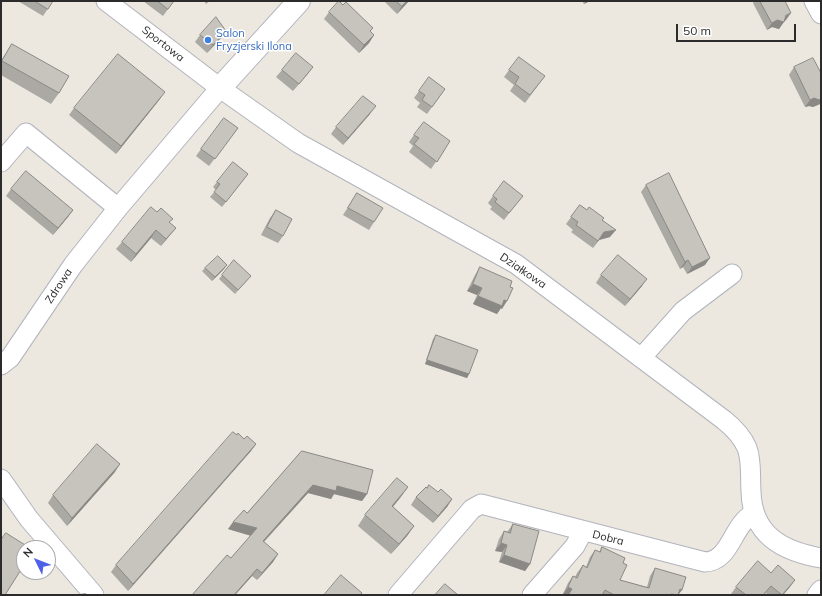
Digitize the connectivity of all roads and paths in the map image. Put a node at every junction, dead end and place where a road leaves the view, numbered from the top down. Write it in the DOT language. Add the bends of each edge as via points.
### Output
graph roads {
  1 [pos="106,1"];
  2 [pos="299,1"];
  3 [pos="814,1"];
  4 [pos="821,14"];
  5 [pos="220,88"];
  6 [pos="1,162"];
  7 [pos="118,208"];
  8 [pos="732,274"];
  9 [pos="641,358"];
  10 [pos="1,365"];
  11 [pos="1,480"];
  12 [pos="753,514"];
  13 [pos="583,531"];
  14 [pos="821,558"];
  15 [pos="821,590"];
  16 [pos="94,595"];
  17 [pos="398,595"];
  18 [pos="532,595"];
  19 [pos="817,595"];
  1 -- 5 [label="street, Sportowa"];
  2 -- 5 [label="street"];
  3 -- 4 [label="street"];
  5 -- 7 [label="street, Zdrowa"];
  5 -- 9 [label="street, Działkowa" via="298,143 516,264"];
  6 -- 7 [label="street" via="26,133"];
  7 -- 10 [label="street, Zdrowa" via="72,265 10,358"];
  8 -- 9 [label="street" via="683,311"];
  9 -- 12 [label="street, Działkowa" via="724,420 741,436 750,462"];
  11 -- 16 [label="street" via="29,519"];
  12 -- 13 [label="street, Dobra" via="741,524 723,554 712,562"];
  12 -- 14 [label="street" via="768,535 783,547"];
  13 -- 17 [label="street, Dobra" via="492,506 476,505"];
  13 -- 18 [label="street" via="575,546"];
  15 -- 19 [label="street"];
}
